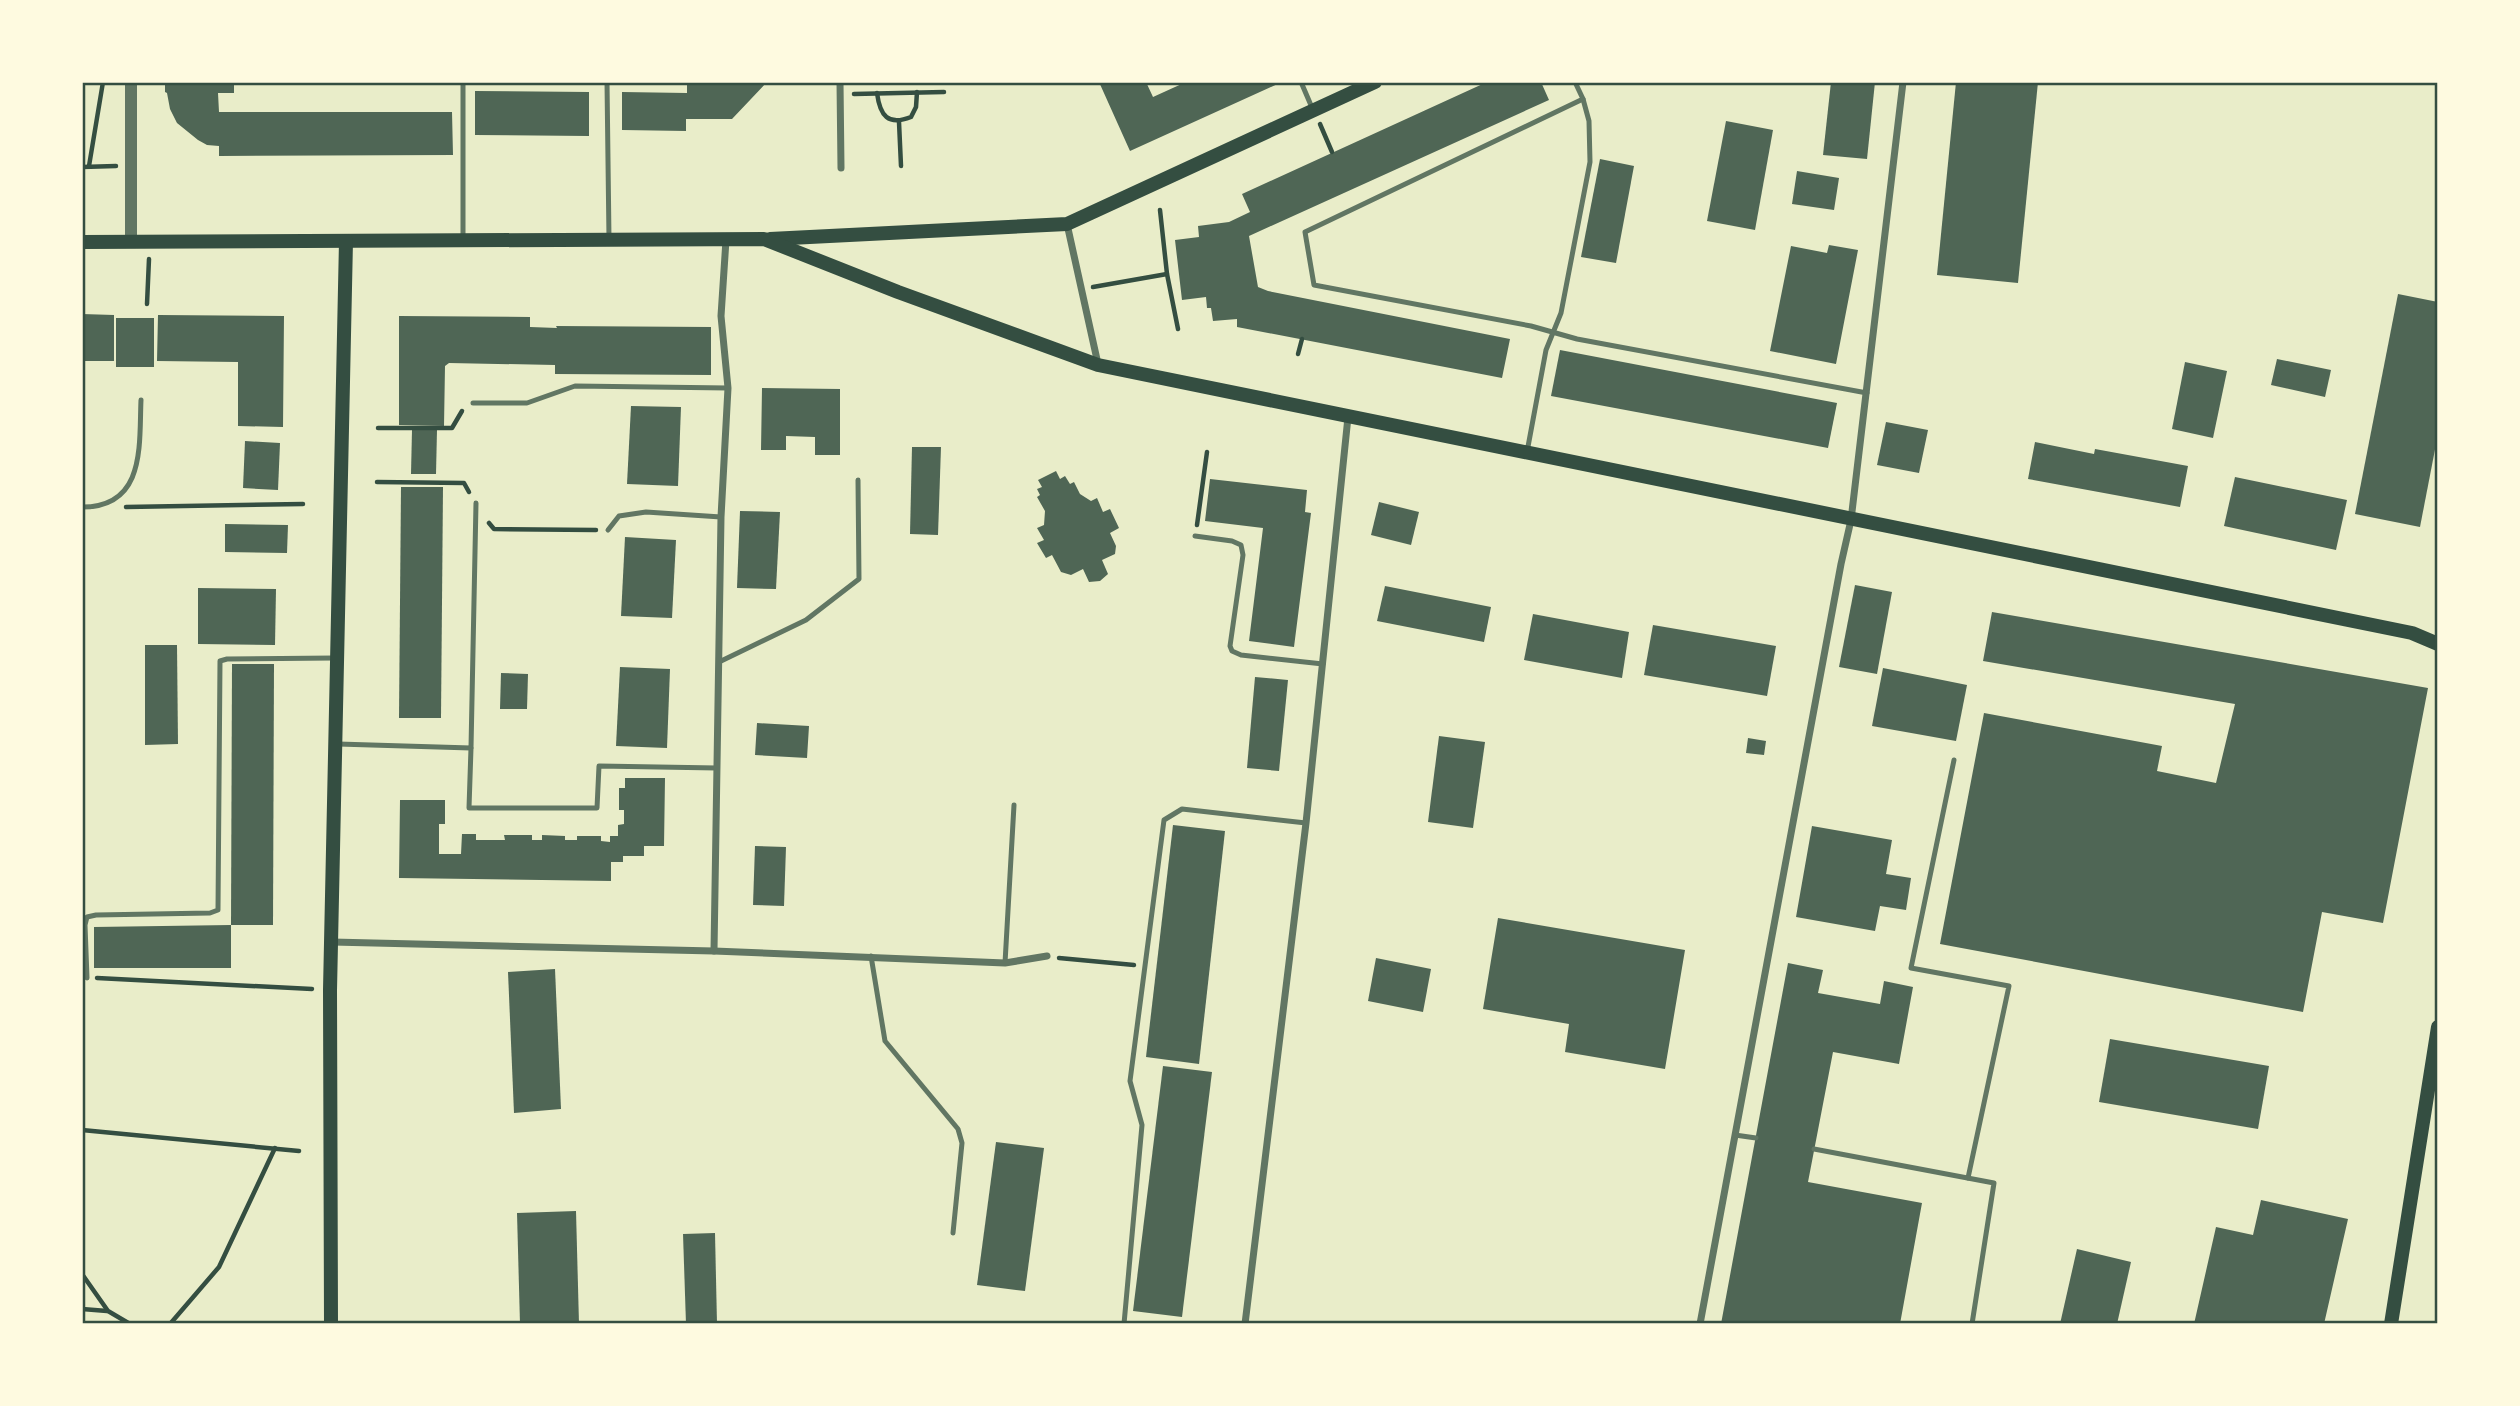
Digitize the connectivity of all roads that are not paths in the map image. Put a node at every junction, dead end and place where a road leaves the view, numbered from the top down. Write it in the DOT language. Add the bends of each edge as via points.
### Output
graph roads {
  1 [pos="131,82"];
  2 [pos="463,82"];
  3 [pos="607,82"];
  4 [pos="840,82"];
  5 [pos="1301,82"];
  6 [pos="1375,82"];
  7 [pos="1575,82"];
  8 [pos="1903,82"];
  9 [pos="1583,99"];
  10 [pos="1313,110"];
  11 [pos="841,168"];
  12 [pos="1067,223"];
  13 [pos="609,239"];
  14 [pos="726,239"];
  15 [pos="764,239"];
  16 [pos="463,240"];
  17 [pos="346,241"];
  18 [pos="82,242"];
  19 [pos="131,242"];
  20 [pos="1553,332"];
  21 [pos="1098,365"];
  22 [pos="728,388"];
  23 [pos="1867,393"];
  24 [pos="141,400"];
  25 [pos="473,403"];
  26 [pos="1348,418"];
  27 [pos="1527,452"];
  28 [pos="858,480"];
  29 [pos="476,503"];
  30 [pos="82,507"];
  31 [pos="722,517"];
  32 [pos="1851,520"];
  33 [pos="608,530"];
  34 [pos="1195,536"];
  35 [pos="2438,644"];
  36 [pos="337,658"];
  37 [pos="719,662"];
  38 [pos="1323,664"];
  39 [pos="335,744"];
  40 [pos="471,748"];
  41 [pos="1954,760"];
  42 [pos="717,768"];
  43 [pos="1014,805"];
  44 [pos="1306,823"];
  45 [pos="332,943"];
  46 [pos="714,951"];
  47 [pos="871,956"];
  48 [pos="1047,957"];
  49 [pos="1005,963"];
  50 [pos="87,978"];
  51 [pos="2438,1027"];
  52 [pos="1735,1135"];
  53 [pos="1756,1138"];
  54 [pos="1814,1149"];
  55 [pos="1968,1178"];
  56 [pos="953,1233"];
  57 [pos="331,1324"];
  58 [pos="1124,1324"];
  59 [pos="1245,1324"];
  60 [pos="1700,1324"];
  61 [pos="1972,1324"];
  62 [pos="2391,1324"];
  1 -- 19 [label="street"];
  2 -- 16 [label="lane"];
  3 -- 13 [label="lane"];
  4 -- 11 [label="street"];
  5 -- 10 [label="lane"];
  6 -- 10 [label="main road"];
  7 -- 9 [label="lane"];
  8 -- 23 [label="street"];
  9 -- 20 [label="lane" via="1589,121 1590,162 1561,313"];
  9 -- 20 [label="lane" via="1305,232 1314,285"];
  10 -- 12 [label="main road"];
  12 -- 15 [label="main road"];
  12 -- 21 [label="street"];
  13 -- 14 [label="main road"];
  13 -- 16 [label="main road"];
  14 -- 15 [label="main road"];
  14 -- 22 [label="street" via="721,316"];
  15 -- 21 [label="main road"];
  16 -- 17 [label="main road"];
  17 -- 19 [label="main road"];
  17 -- 36 [label="main road"];
  18 -- 19 [label="main road"];
  20 -- 23 [label="lane"];
  20 -- 27 [label="lane"];
  21 -- 26 [label="main road"];
  22 -- 25 [label="lane" via="575,386 527,403"];
  22 -- 31 [label="street"];
  23 -- 32 [label="street"];
  24 -- 30 [label="lane" via="135,477 107,502"];
  26 -- 27 [label="main road"];
  26 -- 38 [label="street"];
  27 -- 32 [label="main road"];
  28 -- 37 [label="lane" via="859,579 806,620"];
  29 -- 40 [label="lane"];
  31 -- 33 [label="lane" via="646,512 619,516"];
  31 -- 37 [label="street"];
  32 -- 35 [label="main road" via="2412,633"];
  32 -- 52 [label="street"];
  34 -- 38 [label="lane" via="1241,545 1232,652"];
  36 -- 39 [label="main road"];
  36 -- 50 [label="lane" via="220,662 218,910 87,917"];
  37 -- 42 [label="street"];
  38 -- 44 [label="street"];
  39 -- 40 [label="lane"];
  39 -- 45 [label="main road"];
  40 -- 42 [label="lane" via="469,808 597,808 599,766"];
  41 -- 55 [label="lane" via="1911,968 2009,986"];
  42 -- 46 [label="street"];
  43 -- 49 [label="lane"];
  44 -- 58 [label="lane" via="1182,809 1164,820 1130,1081 1142,1125"];
  44 -- 59 [label="street"];
  45 -- 46 [label="street"];
  45 -- 57 [label="main road"];
  46 -- 47 [label="street"];
  47 -- 49 [label="street"];
  47 -- 56 [label="lane" via="885,1041 958,1129 962,1143"];
  48 -- 49 [label="street"];
  51 -- 62 [label="main road"];
  52 -- 53 [label="lane"];
  52 -- 60 [label="street"];
  54 -- 55 [label="lane"];
  55 -- 61 [label="lane" via="1994,1183"];
}
